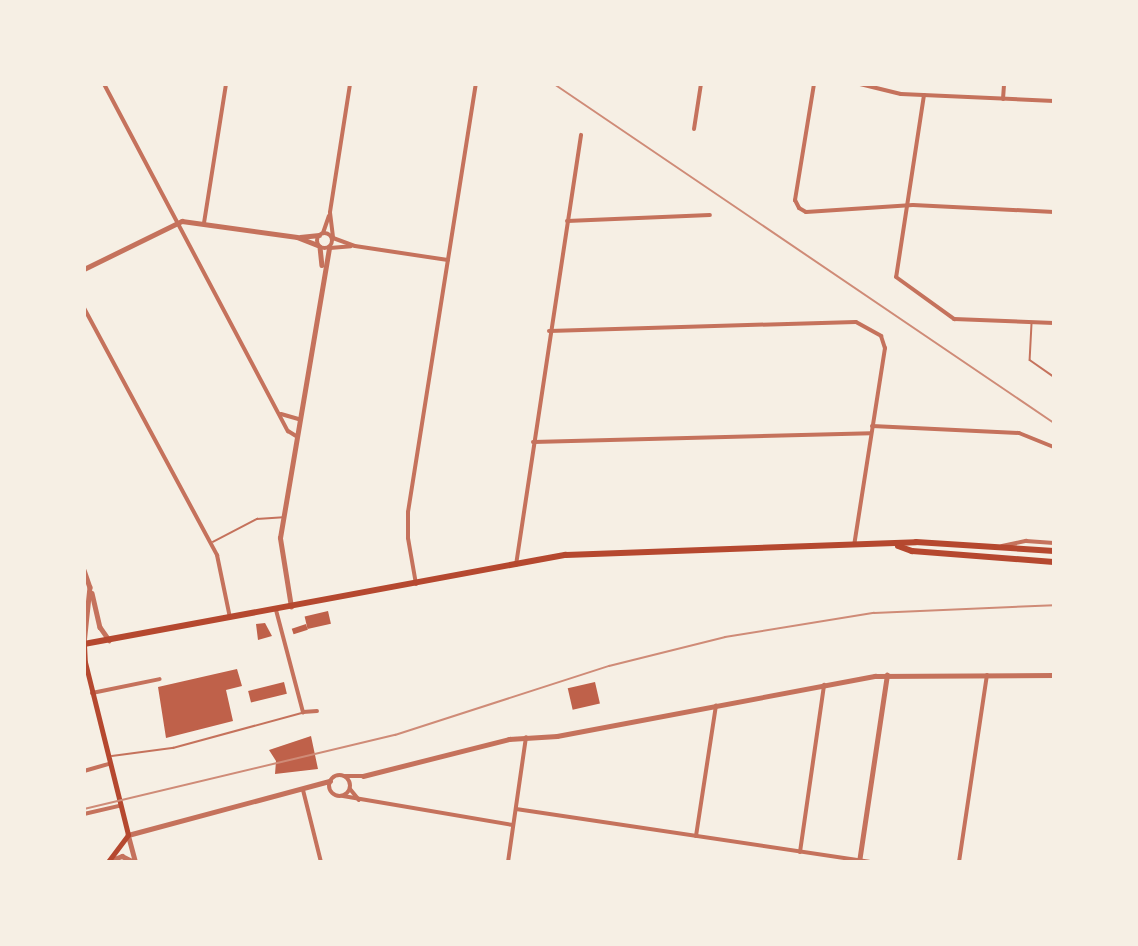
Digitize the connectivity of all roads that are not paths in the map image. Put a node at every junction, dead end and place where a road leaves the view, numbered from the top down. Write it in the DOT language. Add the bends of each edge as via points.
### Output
graph roads {
  1 [pos="104,84"];
  2 [pos="226,84"];
  3 [pos="350,84"];
  4 [pos="476,84"];
  5 [pos="701,84"];
  6 [pos="814,84"];
  7 [pos="860,84"];
  8 [pos="1004,84"];
  9 [pos="924,95"];
  10 [pos="1003,99"];
  11 [pos="1054,101"];
  12 [pos="694,129"];
  13 [pos="582,135"];
  14 [pos="906,207"];
  15 [pos="330,212"];
  16 [pos="1054,212"];
  17 [pos="710,215"];
  18 [pos="178,221"];
  19 [pos="567,221"];
  20 [pos="204,223"];
  21 [pos="321,234"];
  22 [pos="297,237"];
  23 [pos="333,237"];
  24 [pos="319,246"];
  25 [pos="355,246"];
  26 [pos="329,248"];
  27 [pos="448,260"];
  28 [pos="84,271"];
  29 [pos="322,273"];
  30 [pos="84,308"];
  31 [pos="1032,322"];
  32 [pos="1054,323"];
  33 [pos="549,331"];
  34 [pos="1054,377"];
  35 [pos="281,414"];
  36 [pos="299,420"];
  37 [pos="872,426"];
  38 [pos="871,433"];
  39 [pos="296,436"];
  40 [pos="533,442"];
  41 [pos="1054,447"];
  42 [pos="284,517"];
  43 [pos="210,543"];
  44 [pos="1054,543"];
  45 [pos="894,544"];
  46 [pos="854,545"];
  47 [pos="998,547"];
  48 [pos="1054,551"];
  49 [pos="1054,562"];
  50 [pos="516,566"];
  51 [pos="84,570"];
  52 [pos="416,584"];
  53 [pos="90,587"];
  54 [pos="291,608"];
  55 [pos="276,610"];
  56 [pos="230,619"];
  57 [pos="108,640"];
  58 [pos="84,644"];
  59 [pos="887,675"];
  60 [pos="987,675"];
  61 [pos="1054,675"];
  62 [pos="160,680"];
  63 [pos="824,685"];
  64 [pos="92,693"];
  65 [pos="716,706"];
  66 [pos="317,711"];
  67 [pos="303,712"];
  68 [pos="526,736"];
  69 [pos="108,761"];
  70 [pos="84,771"];
  71 [pos="344,776"];
  72 [pos="363,776"];
  73 [pos="330,781"];
  74 [pos="316,787"];
  75 [pos="350,788"];
  76 [pos="303,790"];
  77 [pos="330,791"];
  78 [pos="343,796"];
  79 [pos="364,802"];
  80 [pos="119,804"];
  81 [pos="516,809"];
  82 [pos="84,814"];
  83 [pos="513,825"];
  84 [pos="128,835"];
  85 [pos="696,836"];
  86 [pos="800,852"];
  87 [pos="109,861"];
  88 [pos="859,861"];
  89 [pos="134,862"];
  90 [pos="321,862"];
  91 [pos="508,862"];
  92 [pos="869,862"];
  93 [pos="959,862"];
  1 -- 18 [label="street"];
  2 -- 20 [label="street"];
  3 -- 15 [label="street"];
  4 -- 27 [label="street"];
  5 -- 12 [label="street"];
  6 -- 14 [label="street" via="795,200 799,208 806,212"];
  7 -- 9 [label="street"];
  8 -- 10 [label="street"];
  9 -- 10 [label="street"];
  9 -- 14 [label="street"];
  10 -- 11 [label="street"];
  13 -- 19 [label="street"];
  14 -- 16 [label="street"];
  14 -- 31 [label="street" via="896,277 954,319"];
  15 -- 21 [label="street"];
  15 -- 23 [label="street"];
  17 -- 19 [label="street"];
  18 -- 20 [label="street"];
  18 -- 28 [label="street"];
  18 -- 35 [label="street"];
  19 -- 33 [label="street"];
  20 -- 22 [label="street"];
  21 -- 22 [label="street"];
  21 -- 23 [label="street"];
  21 -- 24 [label="street"];
  22 -- 24 [label="street"];
  23 -- 25 [label="street"];
  23 -- 26 [label="street"];
  24 -- 26 [label="street"];
  24 -- 29 [label="street"];
  25 -- 26 [label="street"];
  25 -- 27 [label="street"];
  26 -- 29 [label="street"];
  27 -- 52 [label="street" via="408,512"];
  29 -- 36 [label="street"];
  30 -- 43 [label="street"];
  31 -- 32 [label="street"];
  31 -- 34 [label="lane" via="1030,360"];
  33 -- 37 [label="street" via="856,321 880,336 885,348"];
  33 -- 40 [label="street"];
  35 -- 36 [label="street"];
  35 -- 39 [label="street" via="288,431"];
  36 -- 39 [label="street"];
  37 -- 38 [label="street"];
  37 -- 41 [label="street" via="1019,433"];
  38 -- 40 [label="street"];
  38 -- 46 [label="street"];
  39 -- 42 [label="street"];
  40 -- 50 [label="street"];
  42 -- 43 [label="lane" via="257,519"];
  42 -- 54 [label="street" via="280,554"];
  43 -- 56 [label="street" via="221,566"];
  44 -- 47 [label="street" via="1026,541"];
  45 -- 46 [label="main road"];
  45 -- 47 [label="main road"];
  45 -- 49 [label="main road" via="912,551"];
  46 -- 50 [label="main road" via="588,554"];
  47 -- 48 [label="main road"];
  50 -- 52 [label="main road"];
  51 -- 53 [label="street"];
  52 -- 54 [label="main road"];
  53 -- 57 [label="street" via="100,627"];
  53 -- 58 [label="street"];
  54 -- 55 [label="main road"];
  55 -- 56 [label="main road"];
  55 -- 67 [label="street"];
  56 -- 57 [label="main road"];
  57 -- 58 [label="main road"];
  58 -- 64 [label="main road"];
  59 -- 60 [label="street"];
  59 -- 63 [label="street"];
  59 -- 88 [label="street"];
  60 -- 61 [label="street"];
  60 -- 93 [label="street"];
  62 -- 64 [label="street"];
  63 -- 65 [label="street"];
  63 -- 86 [label="street"];
  64 -- 69 [label="main road"];
  65 -- 68 [label="street" via="557,736"];
  65 -- 85 [label="street"];
  66 -- 67 [label="street"];
  67 -- 69 [label="lane"];
  68 -- 72 [label="street"];
  68 -- 81 [label="street"];
  69 -- 70 [label="street"];
  69 -- 80 [label="main road"];
  71 -- 72 [label="street"];
  71 -- 73 [label="street"];
  71 -- 75 [label="street"];
  72 -- 75 [label="street"];
  73 -- 74 [label="street"];
  73 -- 77 [label="street"];
  74 -- 76 [label="street"];
  74 -- 77 [label="street"];
  75 -- 78 [label="street"];
  75 -- 79 [label="street"];
  76 -- 84 [label="street"];
  76 -- 90 [label="street"];
  77 -- 78 [label="street"];
  78 -- 79 [label="street"];
  79 -- 83 [label="street"];
  80 -- 82 [label="street"];
  80 -- 84 [label="main road"];
  81 -- 83 [label="street"];
  81 -- 85 [label="street"];
  83 -- 91 [label="street"];
  84 -- 87 [label="main road"];
  84 -- 89 [label="street"];
  85 -- 86 [label="street"];
  86 -- 88 [label="street"];
  87 -- 89 [label="street" via="122,856"];
  88 -- 92 [label="street"];
}
